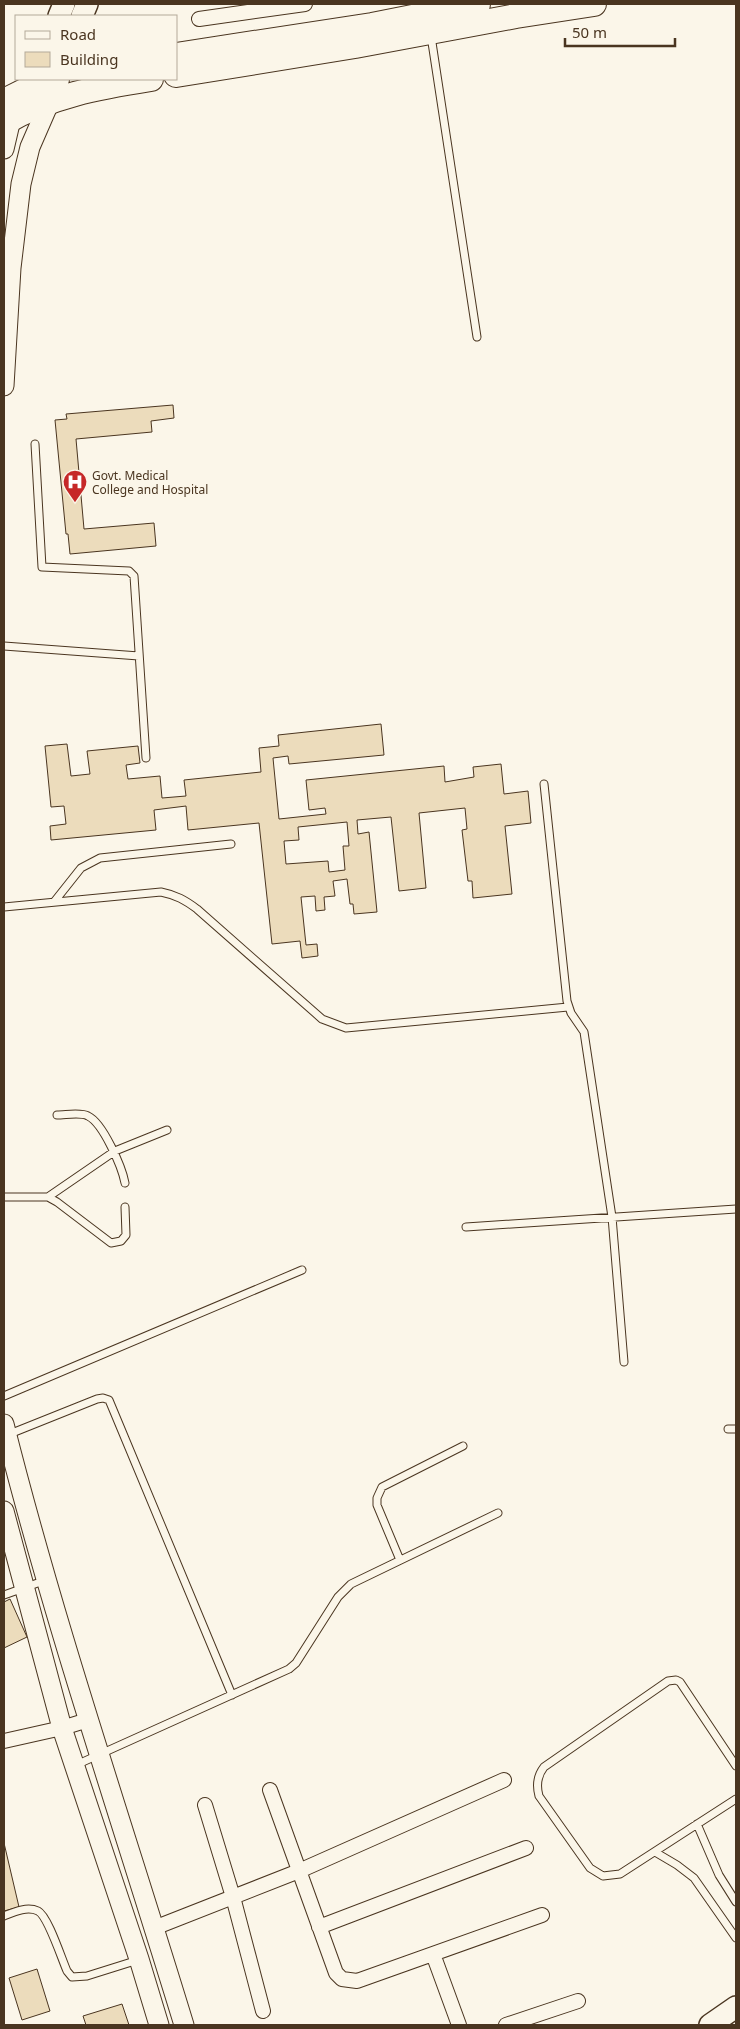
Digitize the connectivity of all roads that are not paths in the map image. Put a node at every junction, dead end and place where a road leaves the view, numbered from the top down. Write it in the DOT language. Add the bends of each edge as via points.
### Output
graph roads {
  1 [pos="305,4"];
  2 [pos="478,4"];
  3 [pos="594,4"];
  4 [pos="199,19"];
  5 [pos="430,32"];
  6 [pos="178,55"];
  7 [pos="178,75"];
  8 [pos="55,80"];
  9 [pos="145,80"];
  10 [pos="39,89"];
  11 [pos="6,114"];
  12 [pos="4,149"];
  13 [pos="477,337"];
  14 [pos="4,386"];
  15 [pos="35,444"];
  16 [pos="4,646"];
  17 [pos="138,656"];
  18 [pos="146,758"];
  19 [pos="544,784"];
  20 [pos="231,844"];
  21 [pos="54,902"];
  22 [pos="4,907"];
  23 [pos="568,1007"];
  24 [pos="58,1115"];
  25 [pos="167,1130"];
  26 [pos="115,1152"];
  27 [pos="125,1183"];
  28 [pos="4,1197"];
  29 [pos="48,1197"];
  30 [pos="126,1207"];
  31 [pos="736,1209"];
  32 [pos="612,1217"];
  33 [pos="466,1227"];
  34 [pos="302,1270"];
  35 [pos="624,1362"];
  36 [pos="4,1396"];
  37 [pos="728,1429"];
  38 [pos="736,1429"];
  39 [pos="5,1430"];
  40 [pos="463,1446"];
  41 [pos="4,1511"];
  42 [pos="498,1512"];
  43 [pos="400,1560"];
  44 [pos="46,1580"];
  45 [pos="23,1589"];
  46 [pos="4,1595"];
  47 [pos="232,1695"];
  48 [pos="88,1720"];
  49 [pos="62,1728"];
  50 [pos="4,1741"];
  51 [pos="100,1755"];
  52 [pos="74,1766"];
  53 [pos="736,1766"];
  54 [pos="504,1780"];
  55 [pos="270,1790"];
  56 [pos="736,1799"];
  57 [pos="205,1805"];
  58 [pos="697,1824"];
  59 [pos="526,1848"];
  60 [pos="655,1852"];
  61 [pos="299,1871"];
  62 [pos="234,1898"];
  63 [pos="736,1902"];
  64 [pos="542,1915"];
  65 [pos="4,1916"];
  66 [pos="319,1927"];
  67 [pos="154,1928"];
  68 [pos="736,1938"];
  69 [pos="433,1954"];
  70 [pos="139,1960"];
  71 [pos="578,2002"];
  72 [pos="736,2007"];
  73 [pos="264,2011"];
  74 [pos="158,2025"];
  75 [pos="184,2025"];
  76 [pos="459,2025"];
  77 [pos="506,2025"];
  78 [pos="710,2025"];
  1 -- 4 [label="street"];
  2 -- 6 [label="highway" via="372,25"];
  3 -- 5 [label="highway"];
  5 -- 7 [label="highway"];
  5 -- 13 [label="lane"];
  8 -- 10 [label="highway"];
  9 -- 10 [label="highway" via="91,89"];
  10 -- 11 [label="highway"];
  10 -- 14 [label="main road" via="21,184 12,258"];
  11 -- 12 [label="main road"];
  15 -- 17 [label="lane" via="40,564 45,568 132,573"];
  16 -- 17 [label="lane"];
  17 -- 18 [label="lane"];
  19 -- 23 [label="lane"];
  20 -- 21 [label="lane" via="100,858 81,868"];
  21 -- 22 [label="lane"];
  21 -- 23 [label="lane" via="161,892 173,894 184,899 322,1018 346,1028"];
  23 -- 32 [label="lane" via="584,1032"];
  24 -- 26 [label="lane" via="90,1117"];
  25 -- 26 [label="lane"];
  26 -- 27 [label="lane"];
  26 -- 29 [label="lane"];
  28 -- 29 [label="lane"];
  29 -- 30 [label="lane" via="111,1243 126,1235"];
  31 -- 32 [label="lane"];
  32 -- 33 [label="lane"];
  32 -- 35 [label="lane"];
  34 -- 36 [label="lane"];
  37 -- 38 [label="lane"];
  39 -- 44 [label="main road"];
  39 -- 47 [label="lane" via="97,1399 109,1400"];
  40 -- 43 [label="lane" via="378,1492 377,1505"];
  41 -- 45 [label="main road"];
  42 -- 43 [label="lane"];
  43 -- 47 [label="lane" via="344,1590 289,1669"];
  44 -- 45 [label="lane"];
  44 -- 48 [label="main road"];
  45 -- 46 [label="lane"];
  45 -- 49 [label="main road"];
  47 -- 51 [label="lane"];
  48 -- 49 [label="street"];
  48 -- 51 [label="main road"];
  49 -- 50 [label="street"];
  49 -- 52 [label="main road"];
  51 -- 52 [label="lane"];
  51 -- 67 [label="main road"];
  52 -- 70 [label="main road"];
  53 -- 60 [label="lane" via="676,1680 668,1681 540,1772 539,1796 596,1873 603,1876 620,1874"];
  54 -- 61 [label="street"];
  55 -- 61 [label="street"];
  56 -- 58 [label="lane"];
  57 -- 62 [label="street"];
  58 -- 60 [label="lane"];
  58 -- 63 [label="lane" via="719,1875"];
  59 -- 66 [label="street"];
  60 -- 68 [label="lane" via="694,1878"];
  61 -- 62 [label="street"];
  61 -- 66 [label="street"];
  62 -- 67 [label="street"];
  62 -- 73 [label="street"];
  64 -- 69 [label="street"];
  65 -- 70 [label="lane" via="32,1910 44,1916 72,1977 87,1976"];
  66 -- 69 [label="street" via="336,1973 349,1981"];
  67 -- 75 [label="main road"];
  69 -- 76 [label="street"];
  70 -- 74 [label="main road"];
  71 -- 77 [label="street"];
  72 -- 78 [label="main road"];
}
